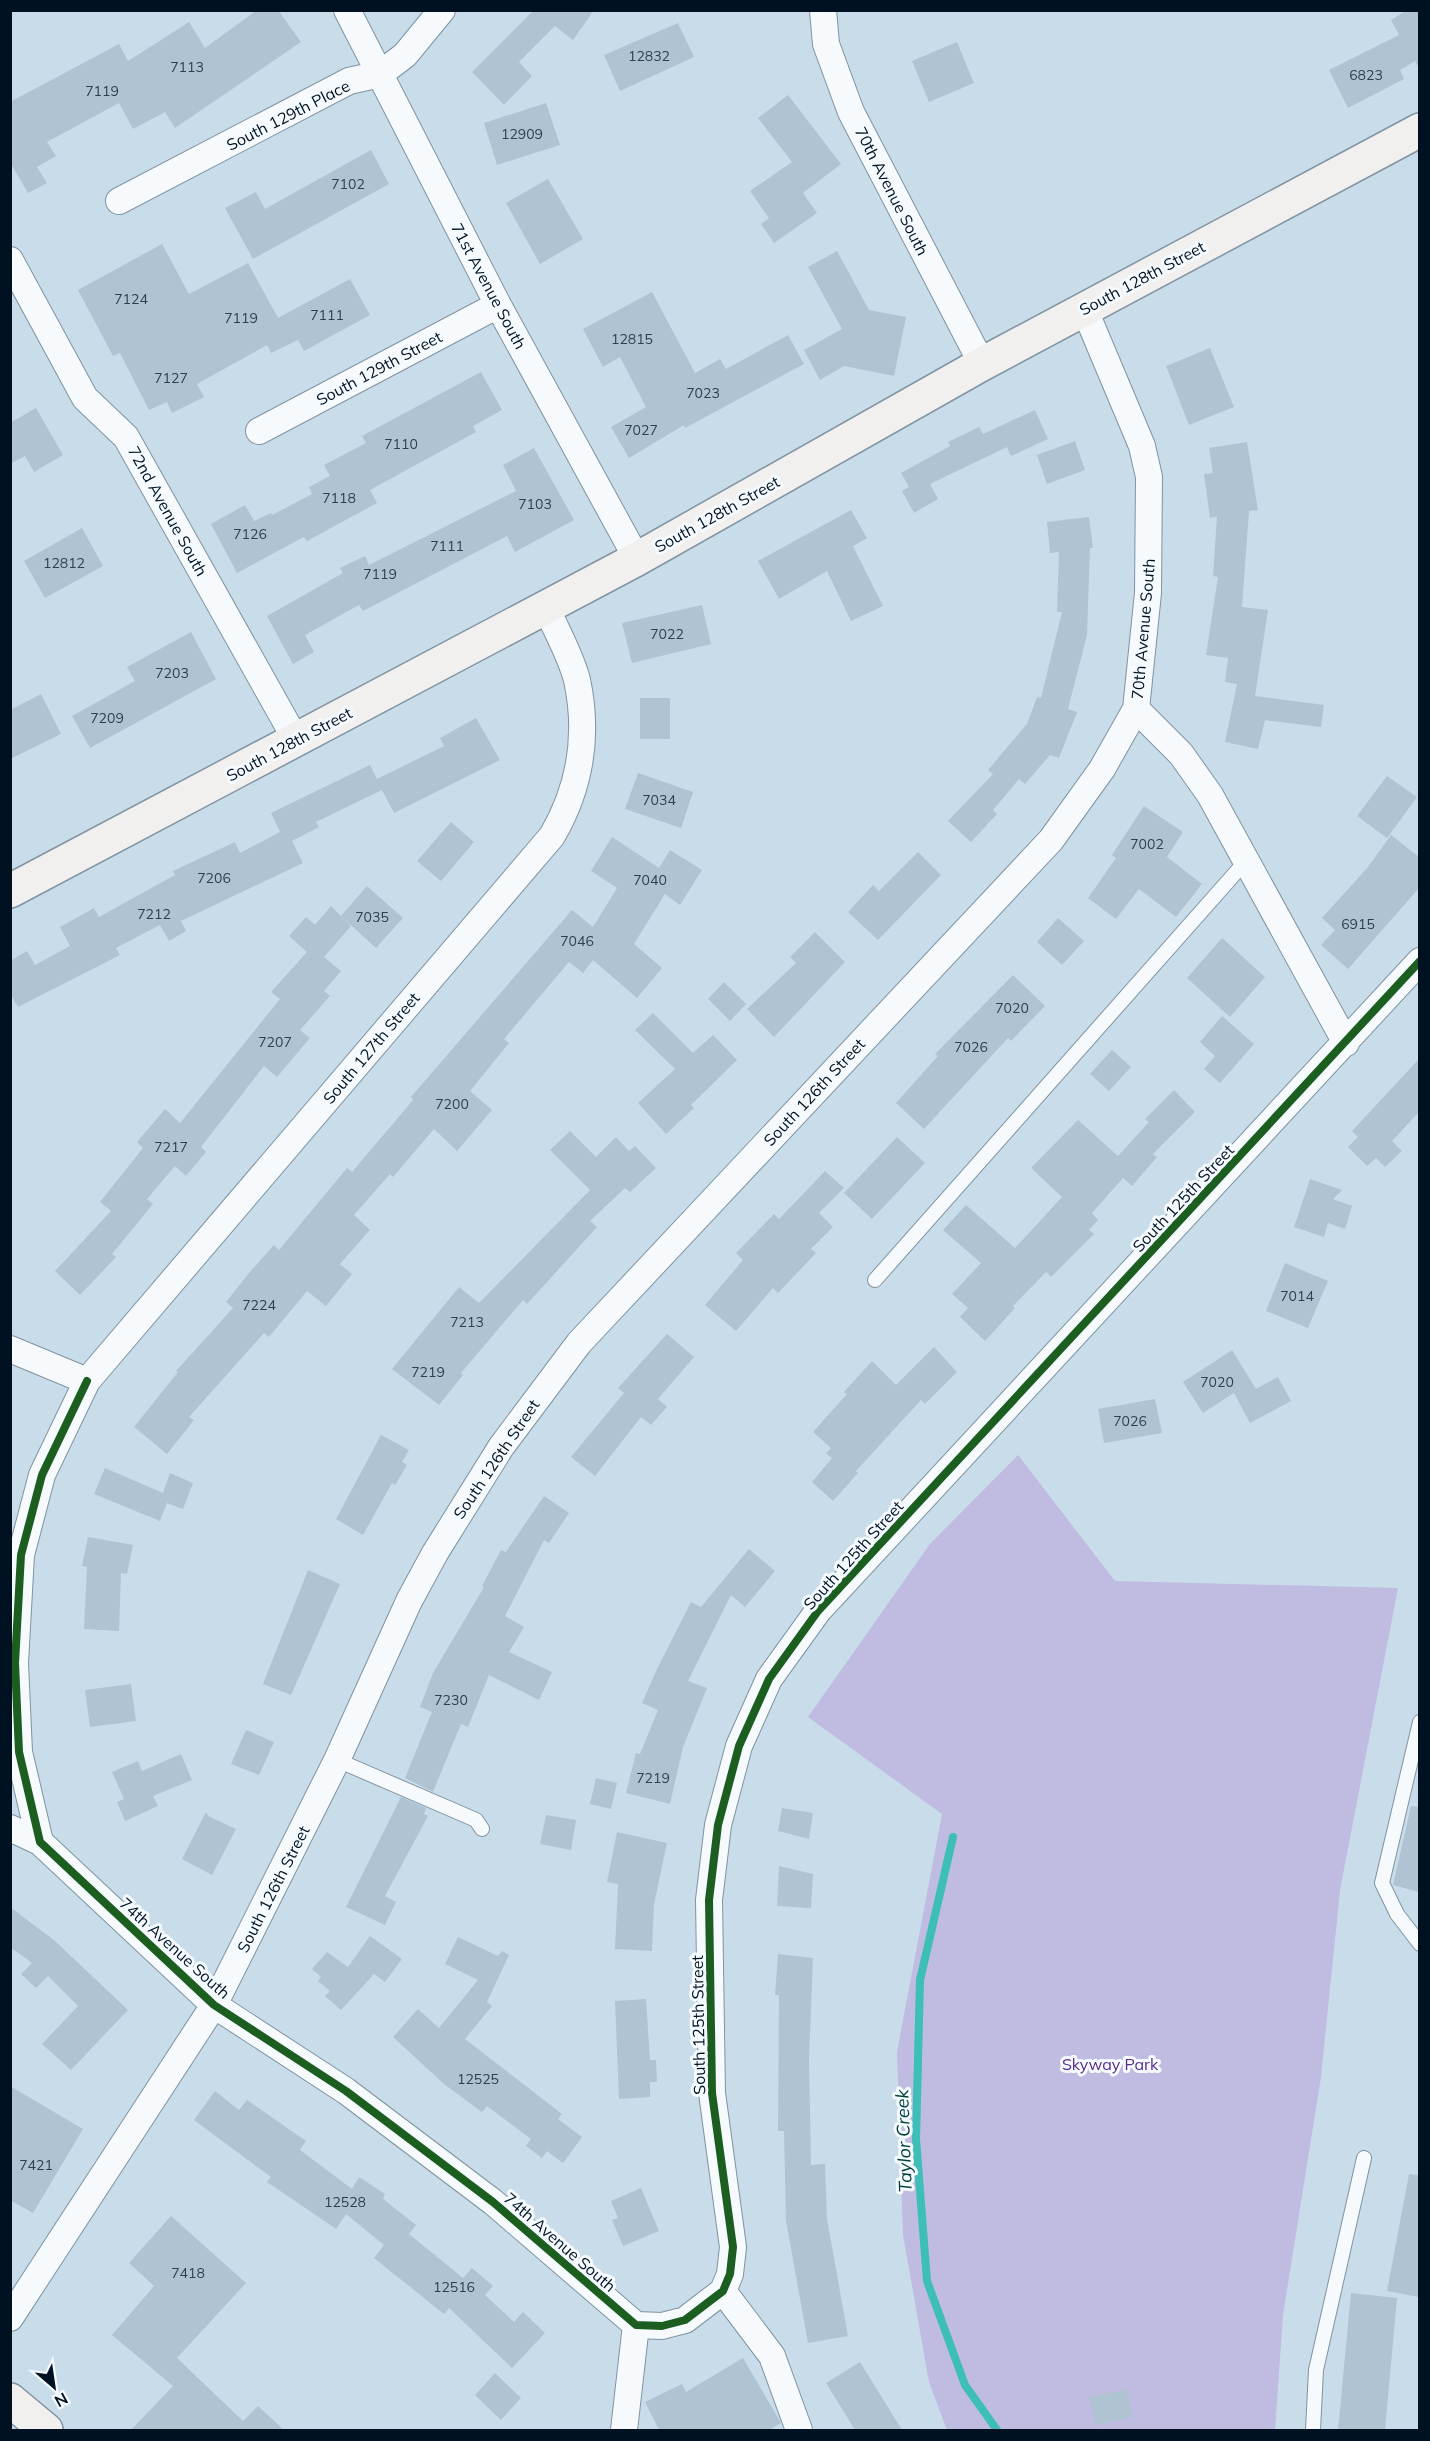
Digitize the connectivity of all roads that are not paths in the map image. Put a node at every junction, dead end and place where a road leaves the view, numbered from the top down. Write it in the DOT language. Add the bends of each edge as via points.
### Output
graph roads {
  1 [pos="347,10"];
  2 [pos="442,10"];
  3 [pos="823,10"];
  4 [pos="380,74"];
  5 [pos="1419,130"];
  6 [pos="119,201"];
  7 [pos="12,267"];
  8 [pos="498,305"];
  9 [pos="1084,308"];
  10 [pos="982,364"];
  11 [pos="259,431"];
  12 [pos="637,559"];
  13 [pos="546,608"];
  14 [pos="1136,709"];
  15 [pos="296,740"];
  16 [pos="1246,861"];
  17 [pos="10,891"];
  18 [pos="1419,961"];
  19 [pos="1346,1043"];
  20 [pos="875,1280"];
  21 [pos="10,1349"];
  22 [pos="87,1381"];
  23 [pos="1419,1722"];
  24 [pos="338,1760"];
  25 [pos="10,1828"];
  26 [pos="482,1829"];
  27 [pos="40,1842"];
  28 [pos="1419,1944"];
  29 [pos="214,2005"];
  30 [pos="1364,2158"];
  31 [pos="723,2291"];
  32 [pos="10,2318"];
  33 [pos="636,2325"];
  34 [pos="10,2400"];
  35 [pos="46,2430"];
  36 [pos="624,2430"];
  37 [pos="799,2430"];
  38 [pos="1314,2430"];
  1 -- 4 [label="street, 71st Avenue South"];
  2 -- 4 [label="street, South 129th Place" via="405,55"];
  3 -- 10 [label="street, 70th Avenue South" via="826,44 851,112"];
  4 -- 6 [label="street, South 129th Place" via="349,81"];
  4 -- 8 [label="street, 71st Avenue South"];
  5 -- 9 [label="street, South 128th Street"];
  7 -- 15 [label="street, 72nd Avenue South" via="85,398 126,437"];
  8 -- 11 [label="street, South 129th Street"];
  8 -- 12 [label="street, 71st Avenue South"];
  9 -- 10 [label="street, South 128th Street"];
  9 -- 14 [label="street, 70th Avenue South" via="1142,446 1149,477 1148,593"];
  10 -- 12 [label="street, South 128th Street"];
  12 -- 13 [label="street, South 128th Street"];
  13 -- 15 [label="street, South 128th Street"];
  13 -- 22 [label="street, South 127th Street" via="577,679 582,733 577,783 552,836"];
  14 -- 16 [label="street, 70th Avenue South" via="1181,754 1210,795"];
  14 -- 24 [label="street, South 126th Street" via="1102,769 1051,840 572,1353 501,1447 435,1553 409,1601"];
  15 -- 17 [label="street, South 128th Street"];
  16 -- 19 [label="street, 70th Avenue South"];
  16 -- 20 [label="lane"];
  18 -- 19 [label="street, South 125th Street"];
  19 -- 31 [label="street, South 125th Street" via="818,1611 769,1678 740,1746 718,1826 709,1900 712,2093 733,2247 730,2274"];
  21 -- 22 [label="street"];
  22 -- 27 [label="street" via="42,1475 21,1555 15,1663 19,1752"];
  23 -- 28 [label="lane" via="1382,1883 1397,1914"];
  24 -- 26 [label="lane" via="476,1820"];
  24 -- 29 [label="street, South 126th Street"];
  25 -- 27 [label="street, 74th Avenue South"];
  27 -- 29 [label="street, 74th Avenue South"];
  29 -- 32 [label="street, South 126th Street"];
  29 -- 33 [label="street, 74th Avenue South" via="374,2111 493,2202"];
  30 -- 38 [label="lane" via="1316,2370"];
  31 -- 33 [label="street" via="685,2320 662,2326"];
  31 -- 37 [label="street" via="772,2356"];
  33 -- 36 [label="street"];
  34 -- 35 [label="street"];
}
